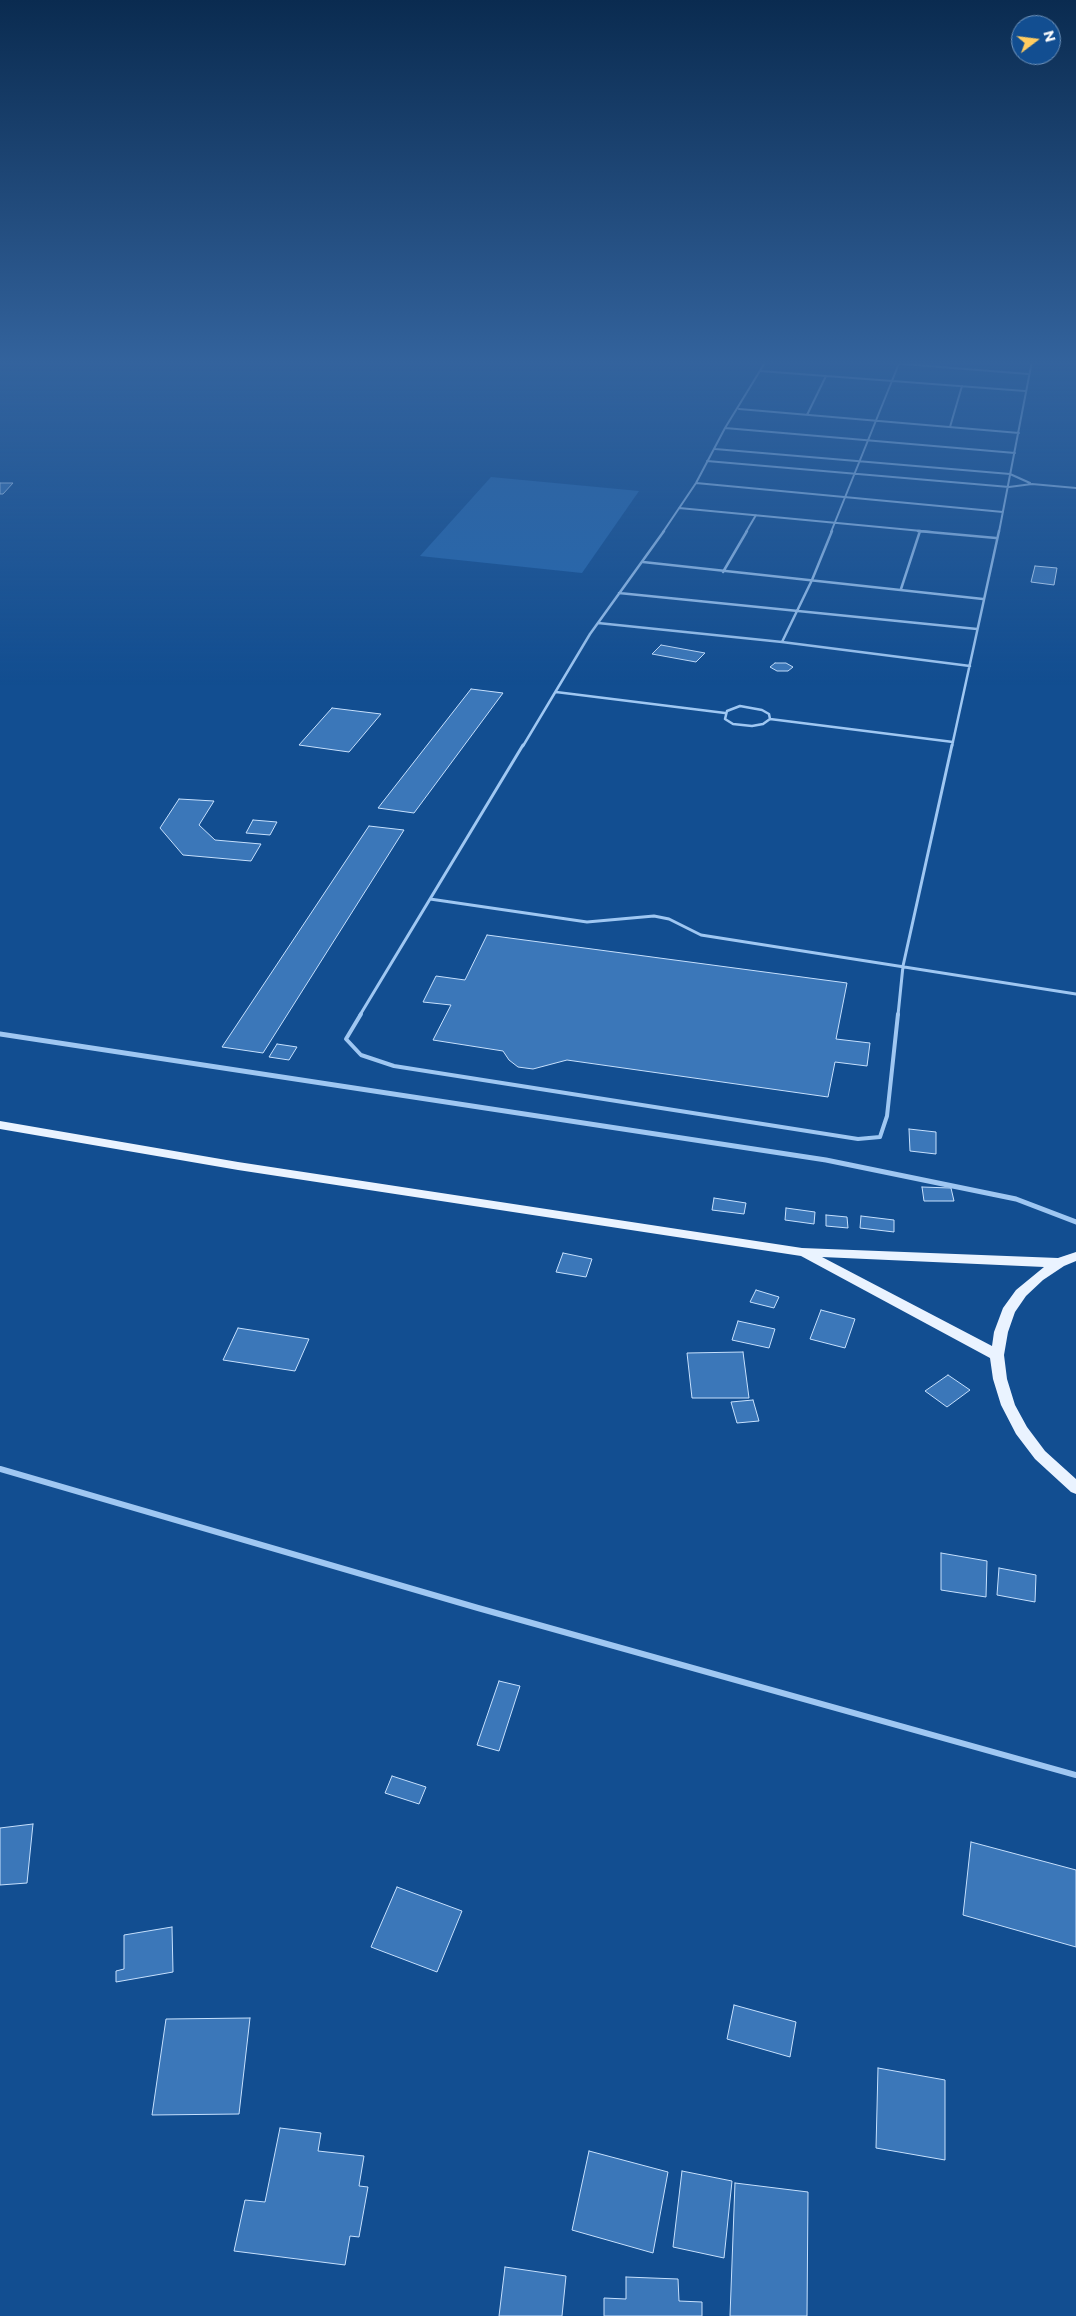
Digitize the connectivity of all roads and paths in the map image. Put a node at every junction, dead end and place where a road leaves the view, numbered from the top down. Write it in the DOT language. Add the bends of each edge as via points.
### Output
graph roads {
  1 [pos="703,469"];
  2 [pos="792,469"];
  3 [pos="856,469"];
  4 [pos="957,469"];
  5 [pos="1011,469"];
  6 [pos="1010,474"];
  7 [pos="854,475"];
  8 [pos="696,483"];
  9 [pos="1032,484"];
  10 [pos="1009,487"];
  11 [pos="1076,488"];
  12 [pos="844,498"];
  13 [pos="679,508"];
  14 [pos="1003,512"];
  15 [pos="756,515"];
  16 [pos="836,523"];
  17 [pos="920,531"];
  18 [pos="996,538"];
  19 [pos="643,562"];
  20 [pos="723,572"];
  21 [pos="812,580"];
  22 [pos="901,589"];
  23 [pos="618,593"];
  24 [pos="983,598"];
  25 [pos="795,611"];
  26 [pos="598,623"];
  27 [pos="977,629"];
  28 [pos="782,642"];
  29 [pos="970,666"];
  30 [pos="556,692"];
  31 [pos="724,713"];
  32 [pos="770,719"];
  33 [pos="953,742"];
  34 [pos="430,899"];
  35 [pos="903,966"];
  36 [pos="1076,994"];
  37 [pos="0,1034"];
  38 [pos="0,1126"];
  39 [pos="1076,1222"];
  40 [pos="802,1252"];
  41 [pos="1076,1256"];
  42 [pos="1059,1263"];
  43 [pos="997,1355"];
  44 [pos="0,1469"];
  45 [pos="1076,1488"];
  46 [pos="1076,1775"];
  1 -- 8 [label="lane"];
  2 -- 7 [label="lane"];
  3 -- 7 [label="lane"];
  4 -- 6 [label="lane"];
  5 -- 6 [label="lane"];
  6 -- 9 [label="lane"];
  6 -- 10 [label="lane"];
  7 -- 10 [label="lane"];
  7 -- 12 [label="lane"];
  8 -- 12 [label="lane"];
  8 -- 13 [label="lane"];
  9 -- 10 [label="lane"];
  9 -- 11 [label="lane"];
  10 -- 14 [label="lane"];
  12 -- 14 [label="lane"];
  12 -- 16 [label="lane"];
  13 -- 15 [label="lane"];
  13 -- 19 [label="lane"];
  14 -- 18 [label="lane"];
  15 -- 16 [label="lane"];
  15 -- 20 [label="lane"];
  16 -- 17 [label="lane"];
  16 -- 21 [label="lane"];
  17 -- 18 [label="lane"];
  17 -- 22 [label="lane"];
  18 -- 24 [label="lane"];
  19 -- 20 [label="lane"];
  19 -- 23 [label="lane"];
  20 -- 21 [label="lane"];
  21 -- 22 [label="lane"];
  21 -- 25 [label="lane"];
  22 -- 24 [label="lane"];
  23 -- 25 [label="lane"];
  23 -- 26 [label="lane"];
  24 -- 27 [label="lane"];
  25 -- 27 [label="lane"];
  25 -- 28 [label="lane"];
  26 -- 28 [label="lane"];
  26 -- 30 [label="lane"];
  27 -- 29 [label="lane"];
  28 -- 29 [label="lane"];
  29 -- 33 [label="lane"];
  30 -- 31 [label="lane"];
  30 -- 34 [label="lane"];
  31 -- 32 [label="lane" via="735,707 752,707 767,712"];
  31 -- 32 [label="lane" via="728,722 746,726 758,726"];
  32 -- 33 [label="lane"];
  33 -- 35 [label="lane"];
  34 -- 35 [label="lane" via="587,922 654,916 669,919 701,935"];
  34 -- 35 [label="lane" via="346,1039 361,1055 394,1066 858,1139 880,1137 887,1116"];
  35 -- 36 [label="lane"];
  37 -- 39 [label="street" via="826,1160 1016,1198"];
  38 -- 40 [label="main road"];
  40 -- 42 [label="main road"];
  40 -- 43 [label="main road"];
  41 -- 42 [label="main road"];
  42 -- 43 [label="main road" via="1038,1277 1008,1311 1000,1332"];
  43 -- 45 [label="main road" via="1008,1405 1021,1430 1040,1455"];
  44 -- 46 [label="street" via="478,1608"];
}
